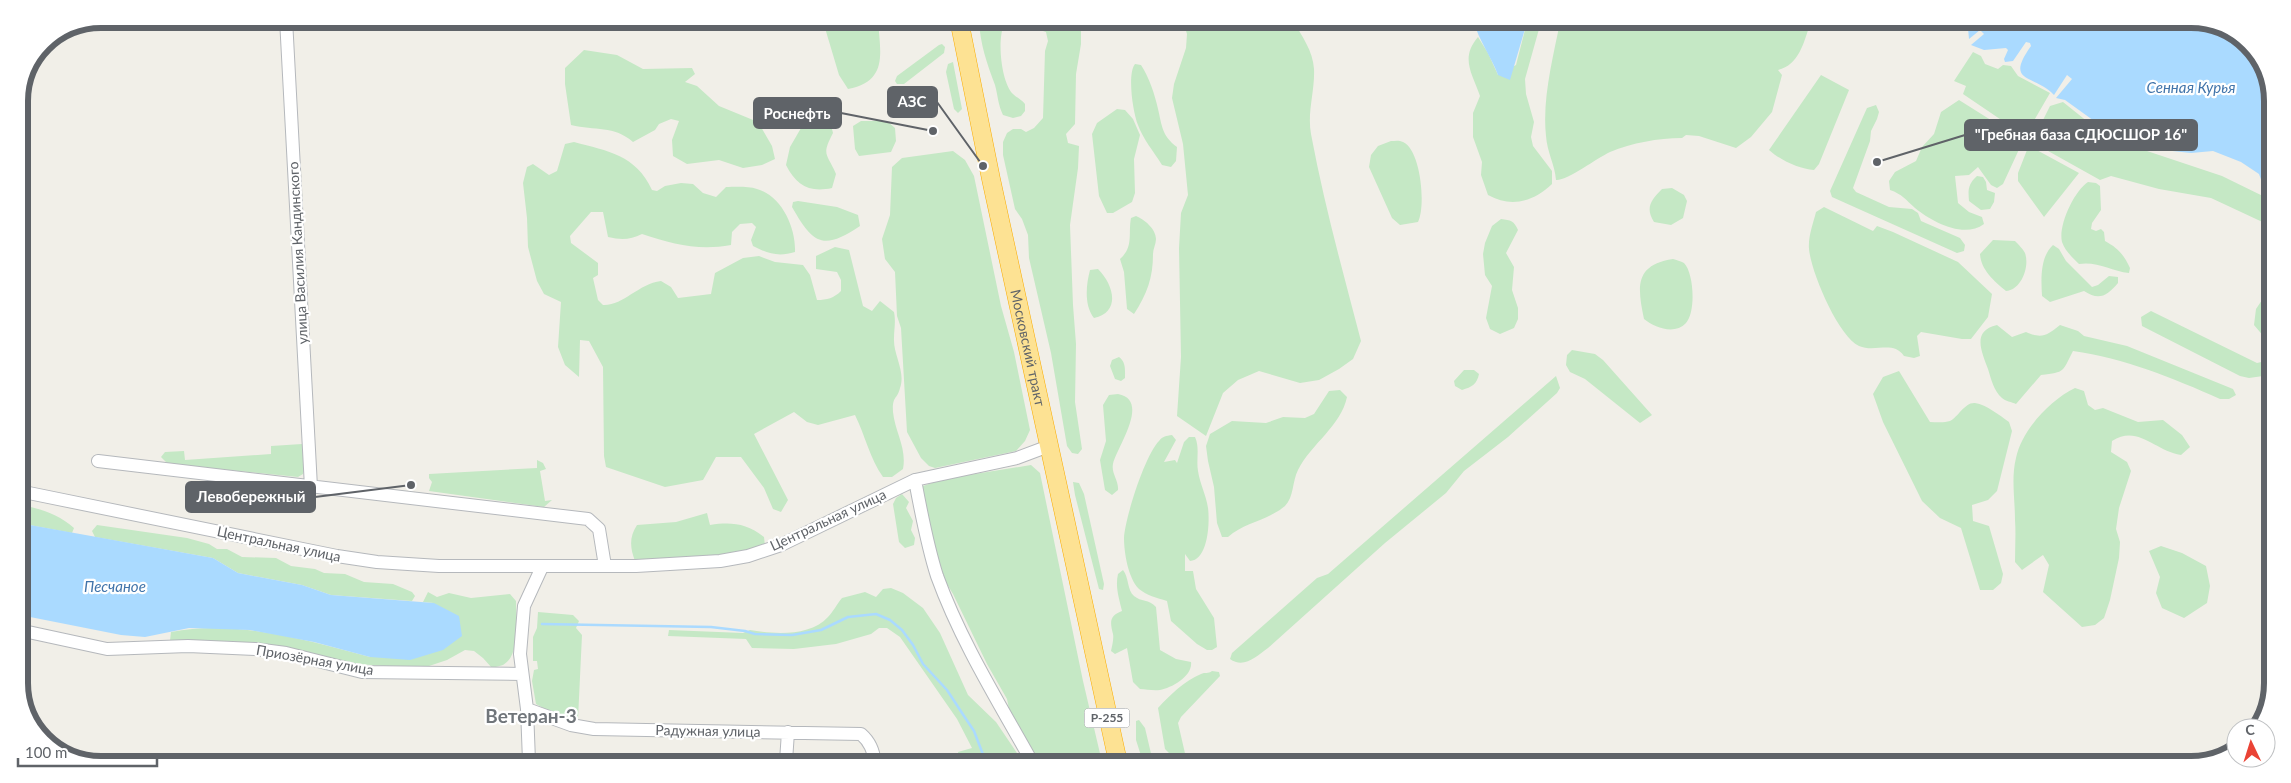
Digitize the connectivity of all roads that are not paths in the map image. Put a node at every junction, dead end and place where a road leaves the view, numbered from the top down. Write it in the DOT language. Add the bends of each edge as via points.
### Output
graph roads {
  1 [pos="286,28"];
  2 [pos="961,28"];
  3 [pos="1049,446"];
  4 [pos="98,461"];
  5 [pos="915,480"];
  6 [pos="311,486"];
  7 [pos="28,494"];
  8 [pos="605,566"];
  9 [pos="542,567"];
  10 [pos="28,632"];
  11 [pos="522,674"];
  12 [pos="527,709"];
  13 [pos="788,732"];
  14 [pos="530,756"];
  15 [pos="786,756"];
  16 [pos="874,756"];
  17 [pos="1029,756"];
  18 [pos="1117,756"];
  1 -- 6 [label="street, улица Василия Кандинского"];
  2 -- 3 [label="highway, Московский тракт"];
  3 -- 5 [label="street, Центральная улица" via="1017,458"];
  3 -- 18 [label="highway, Московский тракт / Р-255"];
  4 -- 6 [label="street"];
  5 -- 8 [label="street, Центральная улица" via="799,537 748,556 689,564"];
  5 -- 17 [label="street" via="937,574 952,615"];
  6 -- 8 [label="street" via="584,518 593,521 599,529"];
  7 -- 9 [label="street, Центральная улица" via="369,561 439,566"];
  8 -- 9 [label="street, Центральная улица"];
  9 -- 11 [label="street" via="524,606 520,654"];
  10 -- 11 [label="street, Приозёрная улица" via="107,649 188,646 255,649 286,653 362,672"];
  11 -- 12 [label="street"];
  12 -- 13 [label="street, Радужная улица" via="571,725 594,729"];
  12 -- 14 [label="street"];
  13 -- 15 [label="street"];
  13 -- 16 [label="street, Радужная улица" via="861,734"];
}
